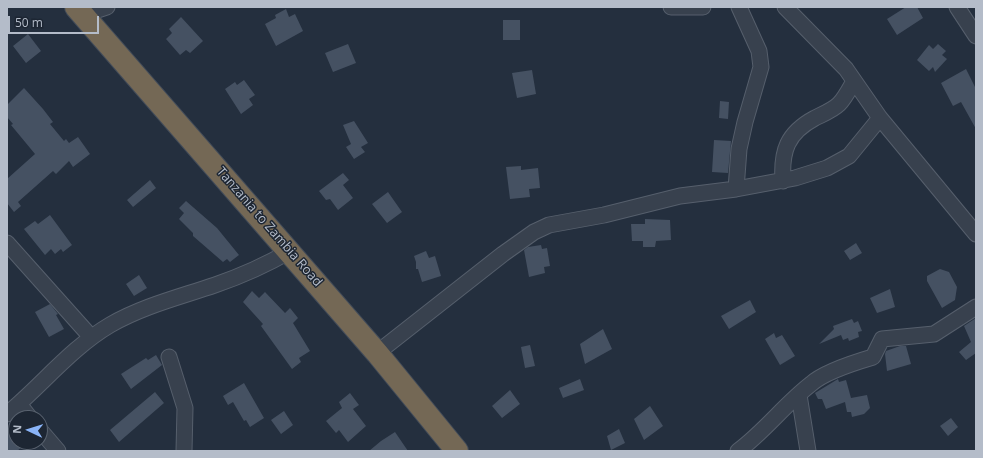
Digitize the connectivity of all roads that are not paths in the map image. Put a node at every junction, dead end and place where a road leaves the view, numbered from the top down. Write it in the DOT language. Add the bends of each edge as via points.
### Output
graph roads {
  1 [pos="107,7"];
  2 [pos="671,7"];
  3 [pos="703,7"];
  4 [pos="739,7"];
  5 [pos="785,7"];
  6 [pos="957,7"];
  7 [pos="80,11"];
  8 [pos="976,36"];
  9 [pos="854,81"];
  10 [pos="880,118"];
  11 [pos="783,181"];
  12 [pos="736,190"];
  13 [pos="976,234"];
  14 [pos="7,243"];
  15 [pos="290,251"];
  16 [pos="976,307"];
  17 [pos="91,337"];
  18 [pos="377,352"];
  19 [pos="169,357"];
  20 [pos="799,394"];
  21 [pos="13,409"];
  22 [pos="48,439"];
  23 [pos="454,450"];
  24 [pos="58,451"];
  25 [pos="184,451"];
  26 [pos="738,451"];
  27 [pos="808,451"];
  1 -- 7 [label="street"];
  2 -- 3 [label="street"];
  4 -- 12 [label="street" via="759,51 762,67 743,129"];
  5 -- 9 [label="street" via="841,64"];
  6 -- 8 [label="street"];
  7 -- 15 [label="highway, Tanzania to Zambia Road"];
  9 -- 10 [label="street"];
  9 -- 11 [label="street" via="839,104 799,127 792,135 782,165"];
  10 -- 11 [label="street" via="849,156 826,168"];
  10 -- 13 [label="street"];
  11 -- 12 [label="street"];
  12 -- 18 [label="street" via="680,196 604,215 549,225 524,238"];
  14 -- 17 [label="street"];
  15 -- 17 [label="street" via="270,263 215,285 150,306"];
  15 -- 18 [label="highway, Tanzania to Zambia Road"];
  16 -- 20 [label="street" via="934,334 882,339 873,357 842,367 812,382"];
  17 -- 21 [label="street"];
  18 -- 23 [label="highway, Tanzania to Zambia Road"];
  19 -- 25 [label="street" via="185,408"];
  20 -- 26 [label="street" via="754,439"];
  20 -- 27 [label="street"];
  22 -- 24 [label="street"];
}
